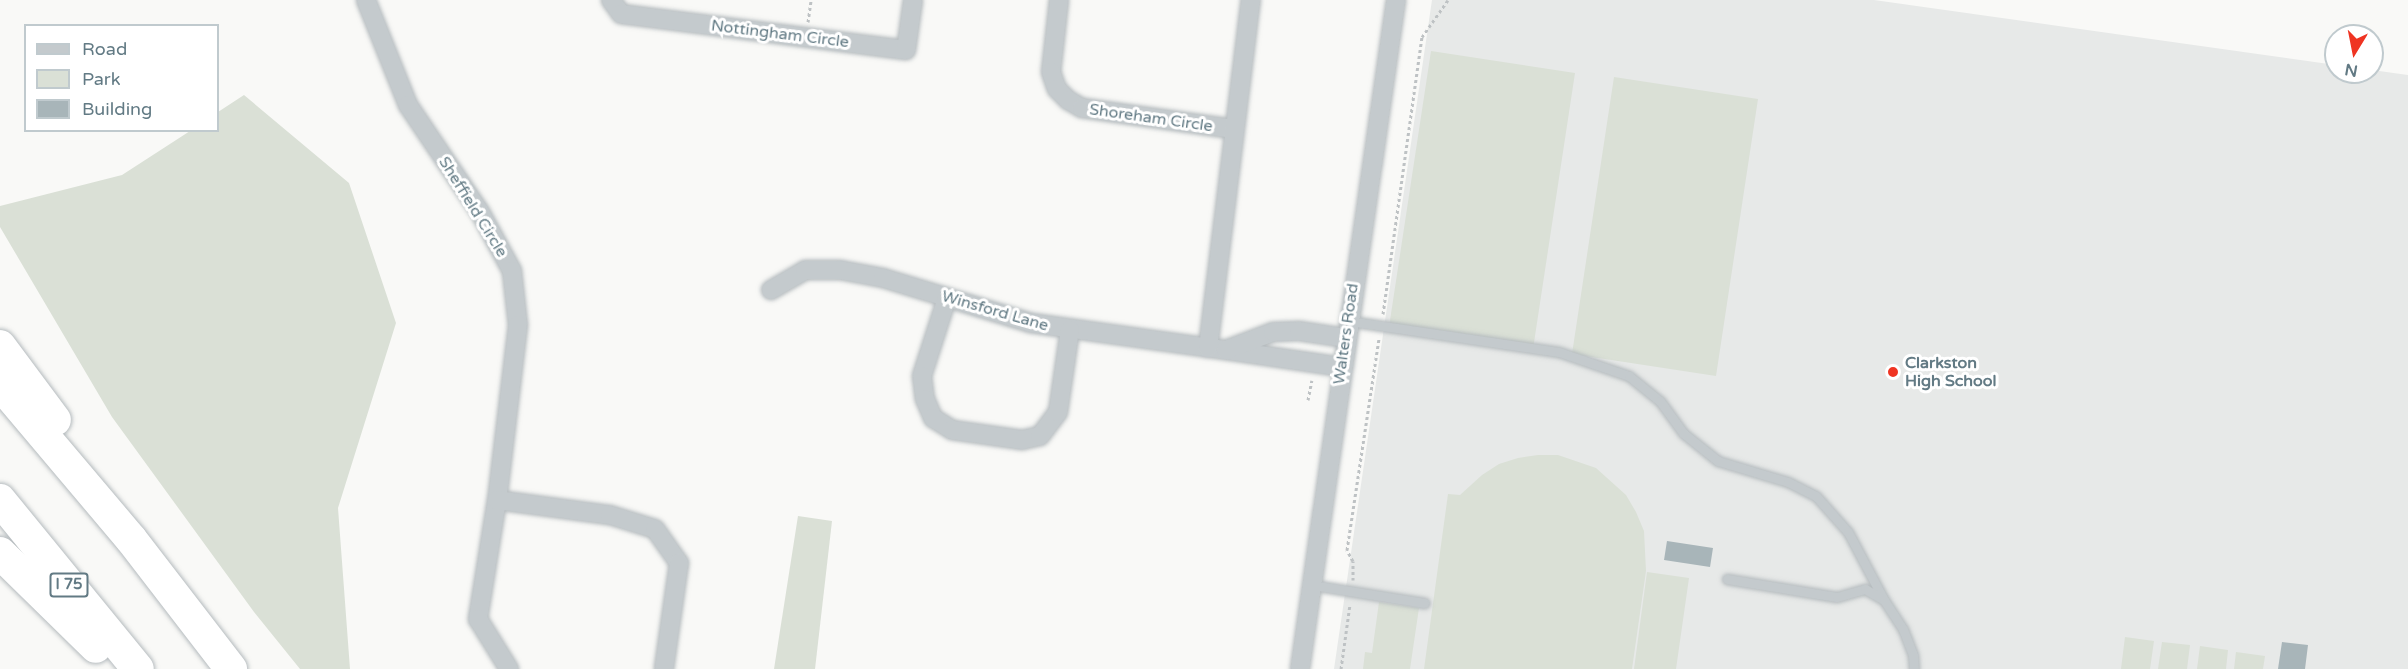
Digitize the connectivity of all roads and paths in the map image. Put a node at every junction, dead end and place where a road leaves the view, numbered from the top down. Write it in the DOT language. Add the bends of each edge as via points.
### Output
graph roads {
  1 [pos="366,0"];
  2 [pos="611,0"];
  3 [pos="811,0"];
  4 [pos="913,0"];
  5 [pos="1059,0"];
  6 [pos="1251,0"];
  7 [pos="1396,0"];
  8 [pos="807,27"];
  9 [pos="1234,129"];
  10 [pos="771,290"];
  11 [pos="947,298"];
  12 [pos="1070,330"];
  13 [pos="1347,330"];
  14 [pos="0,346"];
  15 [pos="1217,349"];
  16 [pos="1342,367"];
  17 [pos="1312,380"];
  18 [pos="0,384"];
  19 [pos="1308,400"];
  20 [pos="0,500"];
  21 [pos="497,500"];
  22 [pos="131,539"];
  23 [pos="0,553"];
  24 [pos="1727,579"];
  25 [pos="1312,585"];
  26 [pos="1884,600"];
  27 [pos="1425,603"];
  28 [pos="117,669"];
  29 [pos="138,669"];
  30 [pos="231,669"];
  31 [pos="508,669"];
  32 [pos="664,669"];
  33 [pos="1300,669"];
  34 [pos="1914,669"];
  1 -- 21 [label="street, Sheffield Circle" via="408,105 480,212 512,271 518,325"];
  2 -- 4 [label="street, Nottingham Circle" via="621,14 906,50"];
  3 -- 8 [label="path"];
  5 -- 9 [label="street, Shoreham Circle" via="1051,72 1068,100 1082,108"];
  6 -- 9 [label="street, Shoreham Circle" via="1241,102"];
  7 -- 13 [label="street, Walters Road"];
  9 -- 15 [label="street, Shoreham Circle"];
  10 -- 11 [label="street, Winsford Lane" via="805,270 840,270 883,278"];
  11 -- 12 [label="street, Winsford Lane" via="1030,323"];
  11 -- 12 [label="street" via="922,376 925,399 933,417 952,430 1022,440 1040,436 1058,412"];
  12 -- 15 [label="street, Winsford Lane"];
  13 -- 15 [label="street, Winsford Lane" via="1273,332"];
  13 -- 16 [label="street, Walters Road"];
  13 -- 26 [label="lane" via="1559,352 1629,376 1660,401 1683,433 1718,461 1788,482 1816,496 1848,532"];
  14 -- 22 [label="highway" via="107,490"];
  15 -- 16 [label="street, Winsford Lane"];
  16 -- 25 [label="street, Walters Road"];
  17 -- 19 [label="path"];
  18 -- 22 [label="highway"];
  20 -- 29 [label="highway, I 75"];
  21 -- 31 [label="street, Sheffield Circle" via="478,619"];
  21 -- 32 [label="street" via="610,514 654,529 679,563"];
  22 -- 30 [label="highway"];
  23 -- 28 [label="highway"];
  24 -- 26 [label="lane" via="1837,597 1865,589"];
  25 -- 27 [label="lane"];
  25 -- 33 [label="street, Walters Road"];
  26 -- 34 [label="lane" via="1903,629"];
}
